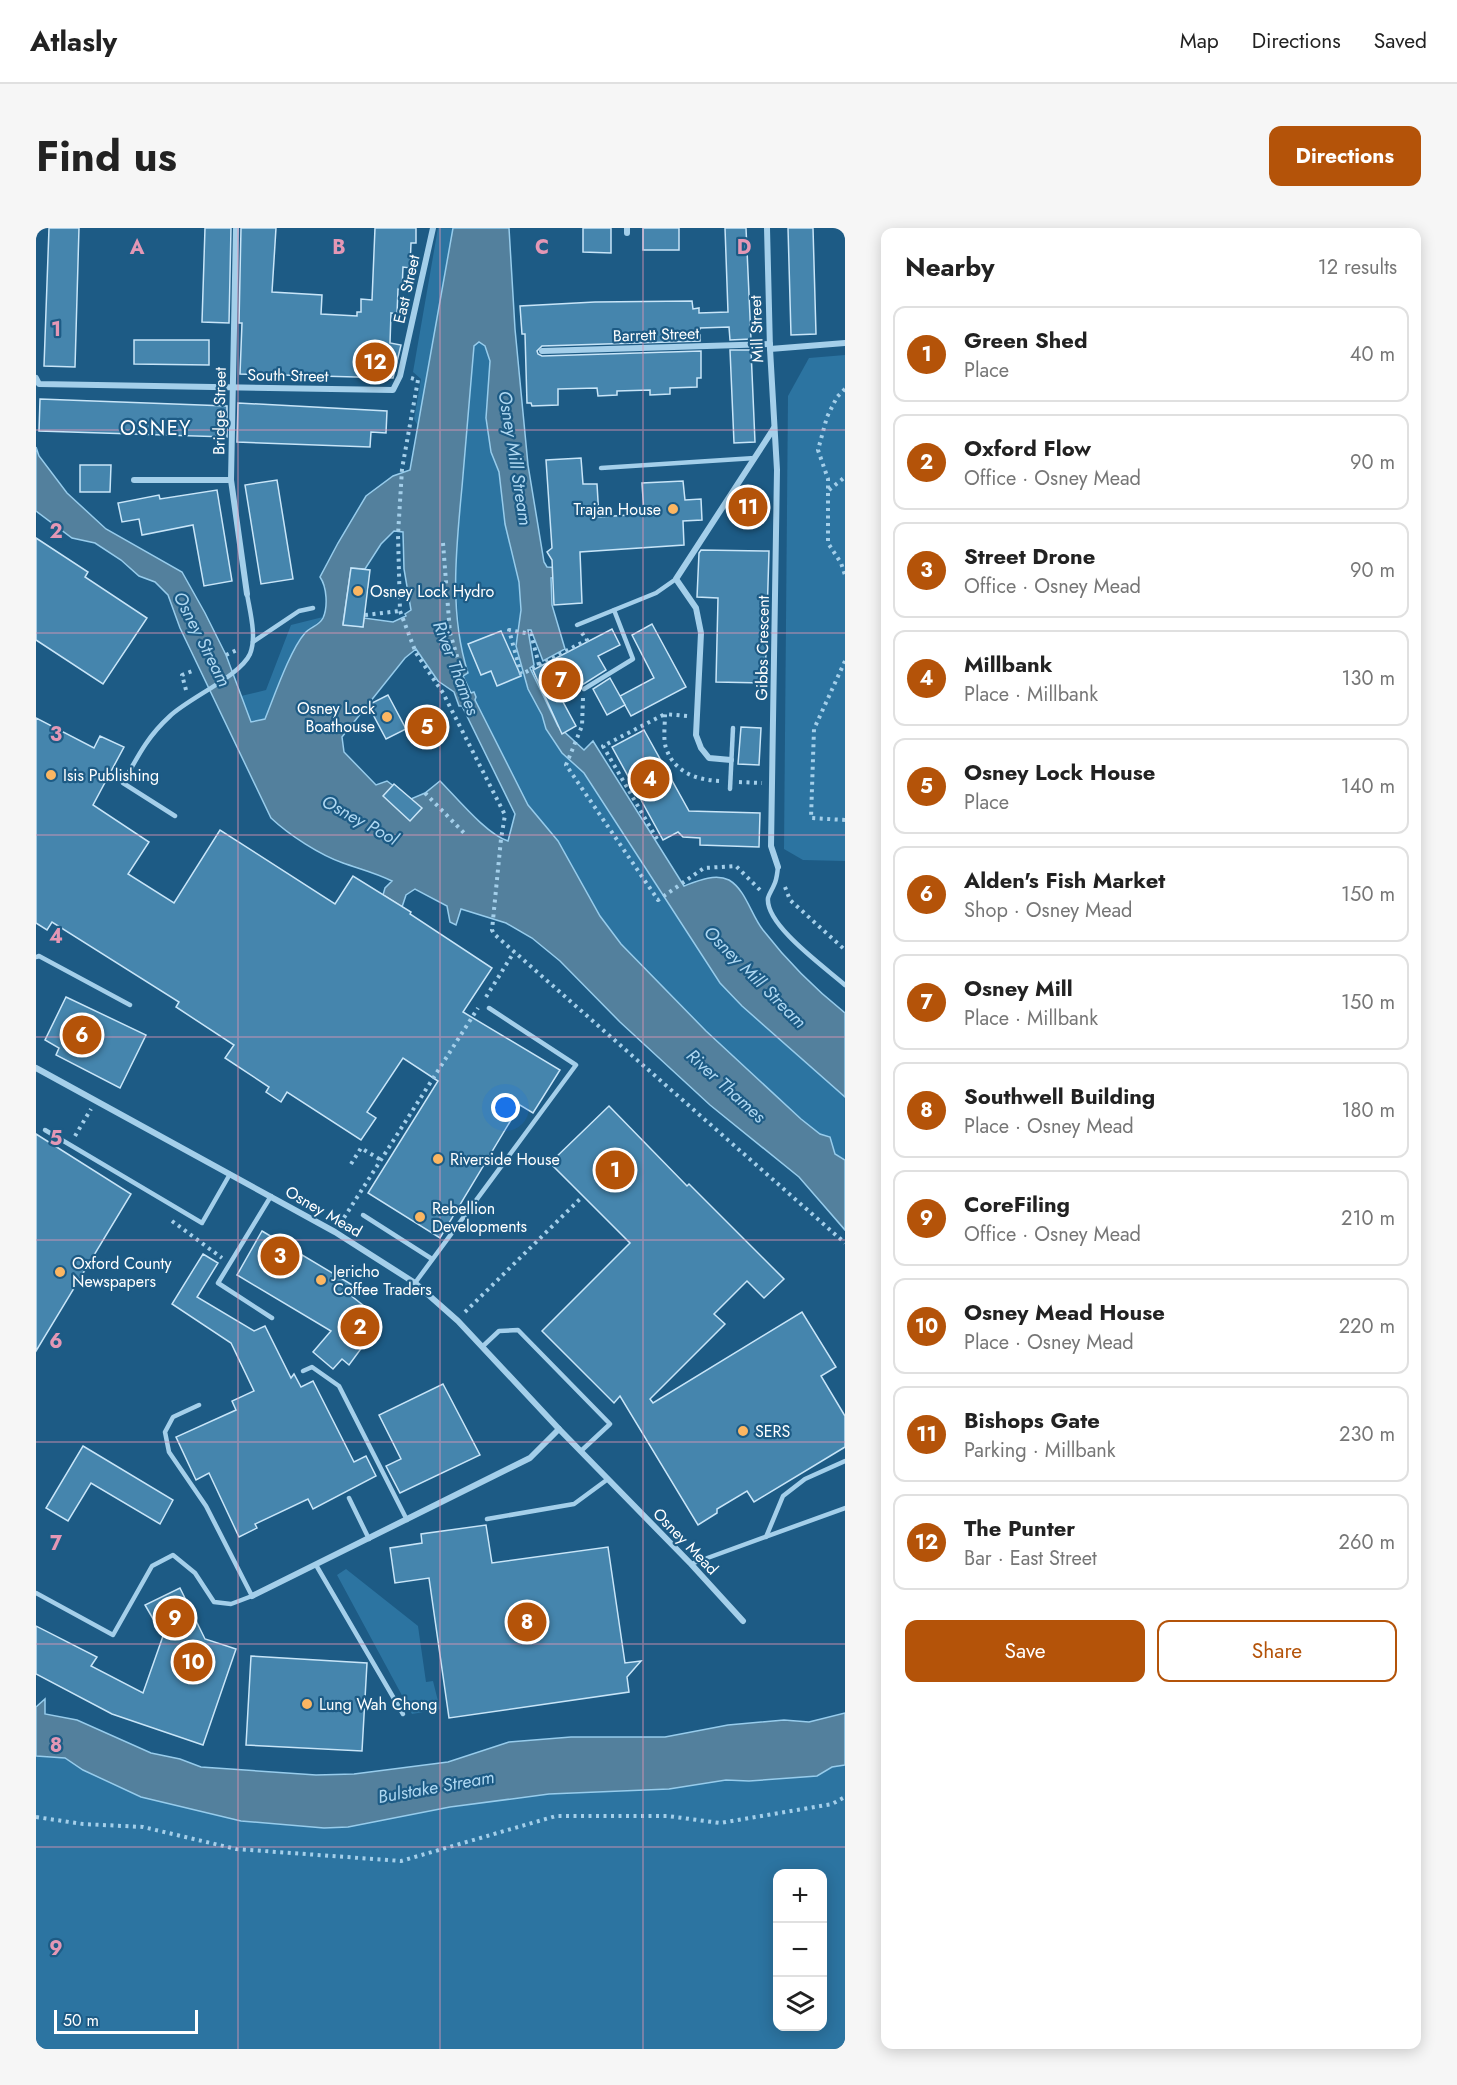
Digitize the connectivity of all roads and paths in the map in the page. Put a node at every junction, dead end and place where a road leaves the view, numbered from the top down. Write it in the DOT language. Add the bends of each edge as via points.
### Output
graph roads {
  1 [pos="237,228"];
  2 [pos="433,228"];
  3 [pos="767,228"];
  4 [pos="845,343"];
  5 [pos="770,346"];
  6 [pos="542,351"];
  7 [pos="418,380"];
  8 [pos="37,381"];
  9 [pos="233,387"];
  10 [pos="845,389"];
  11 [pos="393,390"];
  12 [pos="774,428"];
  13 [pos="755,458"];
  14 [pos="601,468"];
  15 [pos="845,477"];
  16 [pos="134,480"];
  17 [pos="231,480"];
  18 [pos="829,490"];
  19 [pos="442,543"];
  20 [pos="845,575"];
  21 [pos="676,579"];
  22 [pos="247,594"];
  23 [pos="313,608"];
  24 [pos="614,610"];
  25 [pos="401,613"];
  26 [pos="364,615"];
  27 [pos="577,625"];
  28 [pos="253,642"];
  29 [pos="845,661"];
  30 [pos="539,665"];
  31 [pos="195,670"];
  32 [pos="182,675"];
  33 [pos="463,676"];
  34 [pos="584,689"];
  35 [pos="665,714"];
  36 [pos="733,728"];
  37 [pos="731,760"];
  38 [pos="730,789"];
  39 [pos="425,793"];
  40 [pos="175,816"];
  41 [pos="845,820"];
  42 [pos="466,835"];
  43 [pos="657,839"];
  44 [pos="778,867"];
  45 [pos="768,899"];
  46 [pos="845,950"];
  47 [pos="514,952"];
  48 [pos="36,957"];
  49 [pos="845,985"];
  50 [pos="130,1005"];
  51 [pos="489,1008"];
  52 [pos="36,1068"];
  53 [pos="45,1130"];
  54 [pos="381,1160"];
  55 [pos="351,1164"];
  56 [pos="230,1174"];
  57 [pos="271,1196"];
  58 [pos="580,1199"];
  59 [pos="363,1215"];
  60 [pos="329,1221"];
  61 [pos="337,1229"];
  62 [pos="845,1243"];
  63 [pos="432,1259"];
  64 [pos="415,1283"];
  65 [pos="272,1317"];
  66 [pos="460,1317"];
  67 [pos="482,1347"];
  68 [pos="303,1371"];
  69 [pos="199,1405"];
  70 [pos="559,1429"];
  71 [pos="581,1451"];
  72 [pos="845,1461"];
  73 [pos="608,1479"];
  74 [pos="349,1498"];
  75 [pos="845,1508"];
  76 [pos="487,1519"];
  77 [pos="407,1520"];
  78 [pos="766,1537"];
  79 [pos="369,1539"];
  80 [pos="692,1564"];
  81 [pos="316,1565"];
  82 [pos="36,1593"];
  83 [pos="252,1596"];
  84 [pos="743,1621"];
  85 [pos="403,1714"];
  86 [pos="845,1797"];
  87 [pos="36,1816"];
  1 -- 9 [label="street, Bridge Street"];
  2 -- 11 [label="street, East Street" via="400,376"];
  3 -- 5 [label="street, Mill Street"];
  4 -- 5 [label="street, Barrett Street"];
  5 -- 6 [label="street, Barrett Street"];
  5 -- 12 [label="street, Mill Street"];
  7 -- 25 [label="path" via="402,469 398,535"];
  8 -- 9 [label="street, South Street"];
  9 -- 11 [label="street, South Street"];
  9 -- 17 [label="street, Bridge Street"];
  10 -- 18 [label="path" via="827,417 818,450"];
  12 -- 13 [label="street"];
  12 -- 44 [label="street, Gibbs Crescent" via="777,552 771,846"];
  13 -- 14 [label="lane"];
  13 -- 21 [label="street"];
  15 -- 18 [label="path"];
  16 -- 17 [label="street"];
  17 -- 22 [label="street, Bridge Street"];
  18 -- 20 [label="path" via="828,543"];
  19 -- 33 [label="path" via="450,633"];
  21 -- 24 [label="lane" via="656,593"];
  21 -- 37 [label="street" via="696,608 701,633 696,735 709,758"];
  22 -- 28 [label="lane"];
  23 -- 28 [label="lane" via="298,610"];
  24 -- 27 [label="lane"];
  24 -- 34 [label="lane" via="633,659"];
  25 -- 26 [label="path"];
  25 -- 47 [label="path" via="416,653 443,693 505,815 492,930"];
  27 -- 30 [label="path" via="587,640"];
  28 -- 40 [label="lane" via="249,655 237,668 172,714 147,739 123,783"];
  29 -- 41 [label="path" via="814,729 811,818"];
  30 -- 30 [label="path" via="521,674 509,630 531,634"];
  31 -- 32 [label="path"];
  34 -- 45 [label="path" via="582,726 566,765 658,900 704,868 736,866"];
  35 -- 43 [label="path" via="603,747"];
  36 -- 37 [label="lane"];
  37 -- 38 [label="lane"];
  39 -- 42 [label="path"];
  44 -- 45 [label="lane"];
  44 -- 46 [label="path" via="790,900"];
  45 -- 49 [label="lane" via="786,934"];
  47 -- 54 [label="path"];
  47 -- 62 [label="path"];
  48 -- 50 [label="lane"];
  51 -- 63 [label="lane" via="576,1065"];
  52 -- 56 [label="street, Osney Mead"];
  53 -- 56 [label="lane" via="202,1223"];
  54 -- 55 [label="path" via="361,1148"];
  54 -- 61 [label="path"];
  56 -- 57 [label="street, Osney Mead"];
  57 -- 61 [label="street, Osney Mead"];
  57 -- 65 [label="lane" via="218,1283"];
  58 -- 66 [label="path"];
  59 -- 63 [label="lane"];
  60 -- 61 [label="path"];
  61 -- 64 [label="street, Osney Mead"];
  63 -- 64 [label="lane"];
  64 -- 67 [label="street, Osney Mead"];
  67 -- 70 [label="street, Osney Mead"];
  67 -- 71 [label="lane" via="499,1331 518,1330 610,1424"];
  68 -- 77 [label="lane" via="312,1367 339,1386"];
  69 -- 83 [label="lane" via="172,1417 165,1432 169,1452 206,1506"];
  70 -- 71 [label="street, Osney Mead"];
  70 -- 77 [label="street" via="530,1458"];
  71 -- 73 [label="street, Osney Mead"];
  72 -- 78 [label="lane" via="806,1479 783,1496"];
  73 -- 76 [label="lane" via="574,1504"];
  73 -- 80 [label="street, Osney Mead"];
  74 -- 79 [label="lane"];
  75 -- 78 [label="lane"];
  77 -- 79 [label="street"];
  78 -- 80 [label="lane"];
  79 -- 81 [label="street"];
  80 -- 84 [label="street, Osney Mead"];
  81 -- 83 [label="street"];
  81 -- 85 [label="lane"];
  82 -- 83 [label="lane" via="113,1635 152,1566 173,1555 195,1573 214,1602 231,1604"];
  86 -- 87 [label="path" via="832,1804 720,1823 668,1816 556,1816 401,1861 236,1850 143,1827 83,1824"];
}
